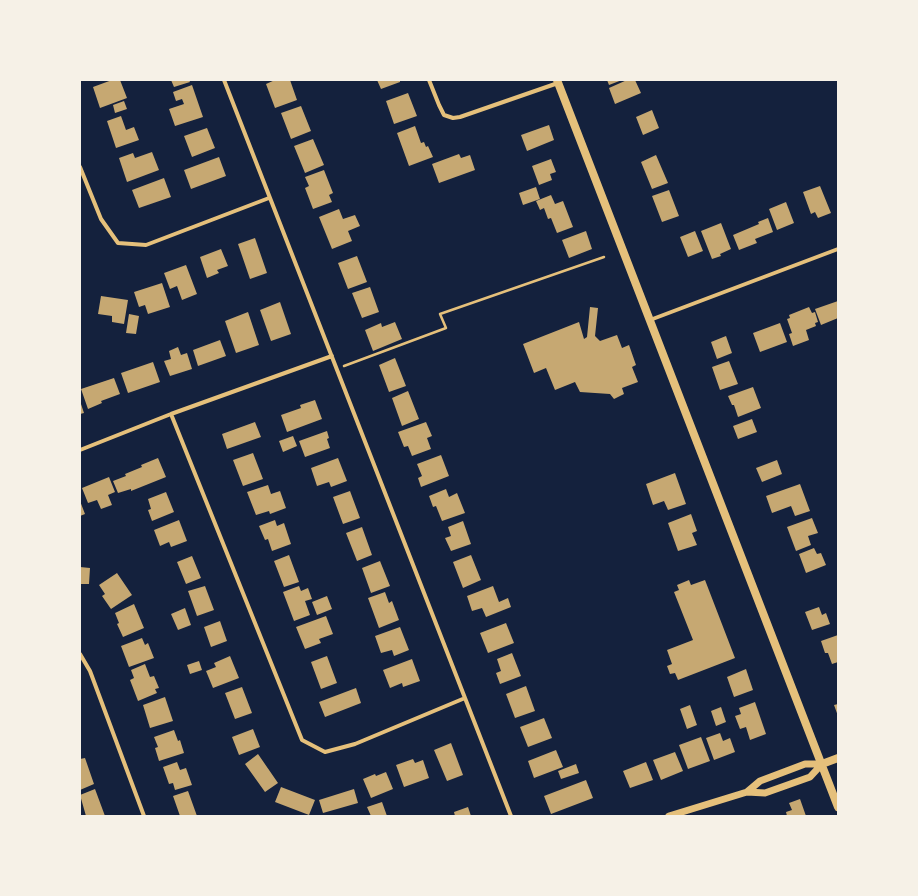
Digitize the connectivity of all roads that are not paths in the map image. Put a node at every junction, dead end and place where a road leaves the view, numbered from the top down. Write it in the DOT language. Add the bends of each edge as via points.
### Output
graph roads {
  1 [pos="224,80"];
  2 [pos="429,80"];
  3 [pos="558,81"];
  4 [pos="80,167"];
  5 [pos="270,198"];
  6 [pos="838,249"];
  7 [pos="650,321"];
  8 [pos="332,356"];
  9 [pos="171,414"];
  10 [pos="80,450"];
  11 [pos="80,654"];
  12 [pos="465,698"];
  13 [pos="838,758"];
  14 [pos="822,764"];
  15 [pos="747,792"];
  16 [pos="838,807"];
  17 [pos="144,816"];
  18 [pos="511,816"];
  19 [pos="669,816"];
  1 -- 5 [label="street"];
  2 -- 3 [label="street" via="444,114 453,118"];
  3 -- 7 [label="main road"];
  4 -- 5 [label="street" via="101,219 118,243 146,245"];
  5 -- 8 [label="street"];
  6 -- 7 [label="street"];
  7 -- 14 [label="main road"];
  8 -- 9 [label="street"];
  8 -- 12 [label="street"];
  9 -- 10 [label="street"];
  9 -- 12 [label="street" via="302,740 325,752 355,744"];
  11 -- 17 [label="street" via="90,671"];
  12 -- 18 [label="street"];
  13 -- 14 [label="main road"];
  14 -- 15 [label="street" via="805,764 760,781"];
  14 -- 15 [label="street" via="810,777 765,794"];
  14 -- 16 [label="main road"];
  15 -- 19 [label="street"];
}
